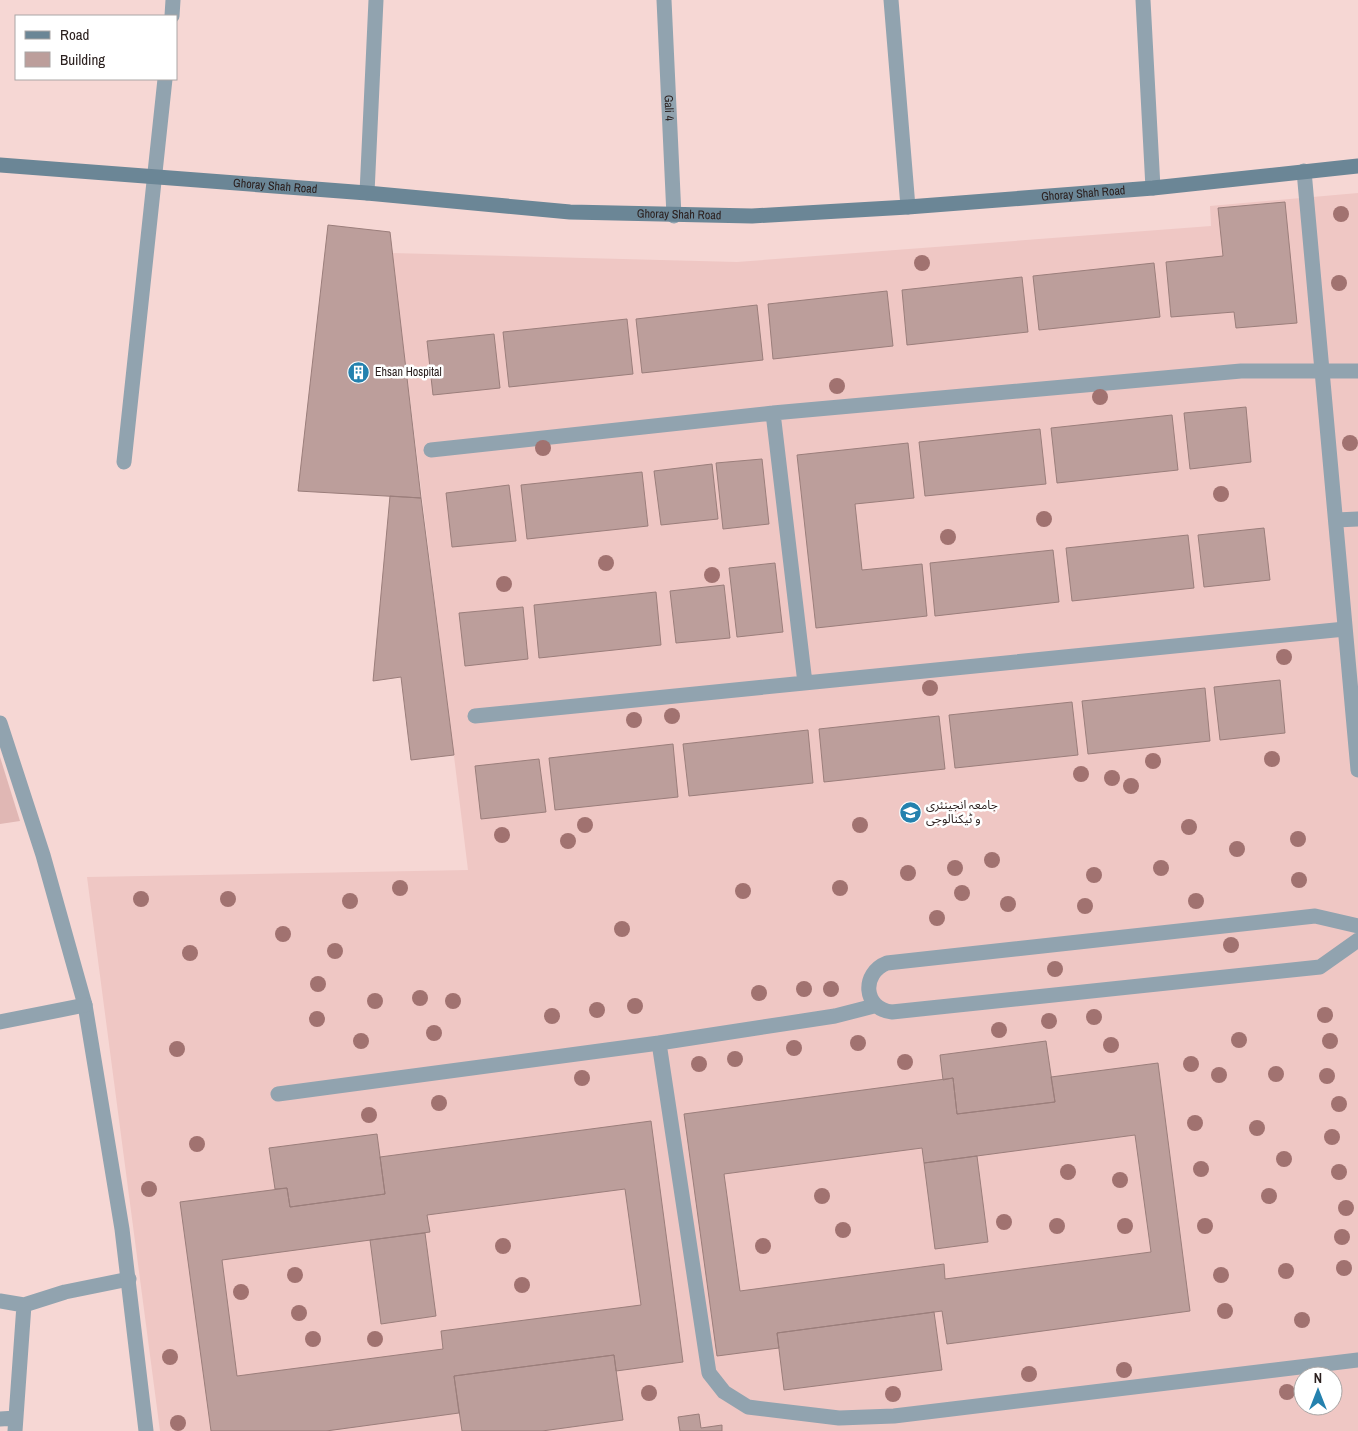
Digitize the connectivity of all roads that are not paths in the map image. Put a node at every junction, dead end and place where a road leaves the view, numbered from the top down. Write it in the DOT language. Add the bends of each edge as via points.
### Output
graph roads {
  1 [pos="173,0"];
  2 [pos="376,0"];
  3 [pos="664,0"];
  4 [pos="891,0"];
  5 [pos="1143,0"];
  6 [pos="172,15"];
  7 [pos="165,80"];
  8 [pos="0,165"];
  9 [pos="1358,166"];
  10 [pos="1304,172"];
  11 [pos="155,176"];
  12 [pos="1153,188"];
  13 [pos="367,193"];
  14 [pos="908,207"];
  15 [pos="674,216"];
  16 [pos="1321,371"];
  17 [pos="1358,371"];
  18 [pos="773,413"];
  19 [pos="431,450"];
  20 [pos="124,462"];
  21 [pos="1358,519"];
  22 [pos="1336,520"];
  23 [pos="1345,630"];
  24 [pos="806,683"];
  25 [pos="475,716"];
  26 [pos="0,723"];
  27 [pos="1358,770"];
  28 [pos="1358,926"];
  29 [pos="1358,940"];
  30 [pos="85,1005"];
  31 [pos="874,1006"];
  32 [pos="0,1022"];
  33 [pos="659,1043"];
  34 [pos="278,1094"];
  35 [pos="129,1280"];
  36 [pos="0,1301"];
  37 [pos="24,1305"];
  38 [pos="1358,1360"];
  39 [pos="0,1419"];
  40 [pos="16,1425"];
  41 [pos="146,1431"];
  1 -- 6 [label="street"];
  2 -- 13 [label="street"];
  3 -- 15 [label="street, Gali 4"];
  4 -- 14 [label="street"];
  5 -- 12 [label="street"];
  7 -- 11 [label="street"];
  8 -- 11 [label="main road, Ghoray Shah Road"];
  9 -- 10 [label="main road, Ghoray Shah Road"];
  10 -- 12 [label="main road, Ghoray Shah Road"];
  10 -- 16 [label="street"];
  11 -- 13 [label="main road, Ghoray Shah Road"];
  11 -- 20 [label="street"];
  12 -- 14 [label="main road, Ghoray Shah Road"];
  13 -- 15 [label="main road, Ghoray Shah Road" via="570,212"];
  14 -- 15 [label="main road, Ghoray Shah Road" via="752,216"];
  16 -- 17 [label="street"];
  16 -- 18 [label="street" via="1241,371"];
  16 -- 22 [label="street"];
  18 -- 19 [label="street"];
  18 -- 24 [label="street"];
  21 -- 22 [label="street"];
  22 -- 23 [label="street"];
  23 -- 24 [label="street"];
  23 -- 27 [label="street"];
  24 -- 25 [label="street"];
  26 -- 30 [label="street" via="43,855"];
  28 -- 31 [label="street" via="1315,916 886,963 874,971 869,981 869,994"];
  29 -- 31 [label="street" via="1320,967 892,1012 881,1011"];
  30 -- 32 [label="street"];
  30 -- 35 [label="street"];
  31 -- 33 [label="street" via="836,1016"];
  33 -- 34 [label="street"];
  33 -- 38 [label="street" via="709,1373 724,1392 748,1407 839,1418 894,1416"];
  35 -- 37 [label="street" via="65,1292"];
  35 -- 41 [label="street"];
  36 -- 37 [label="street"];
  37 -- 40 [label="street"];
  39 -- 40 [label="street"];
}
